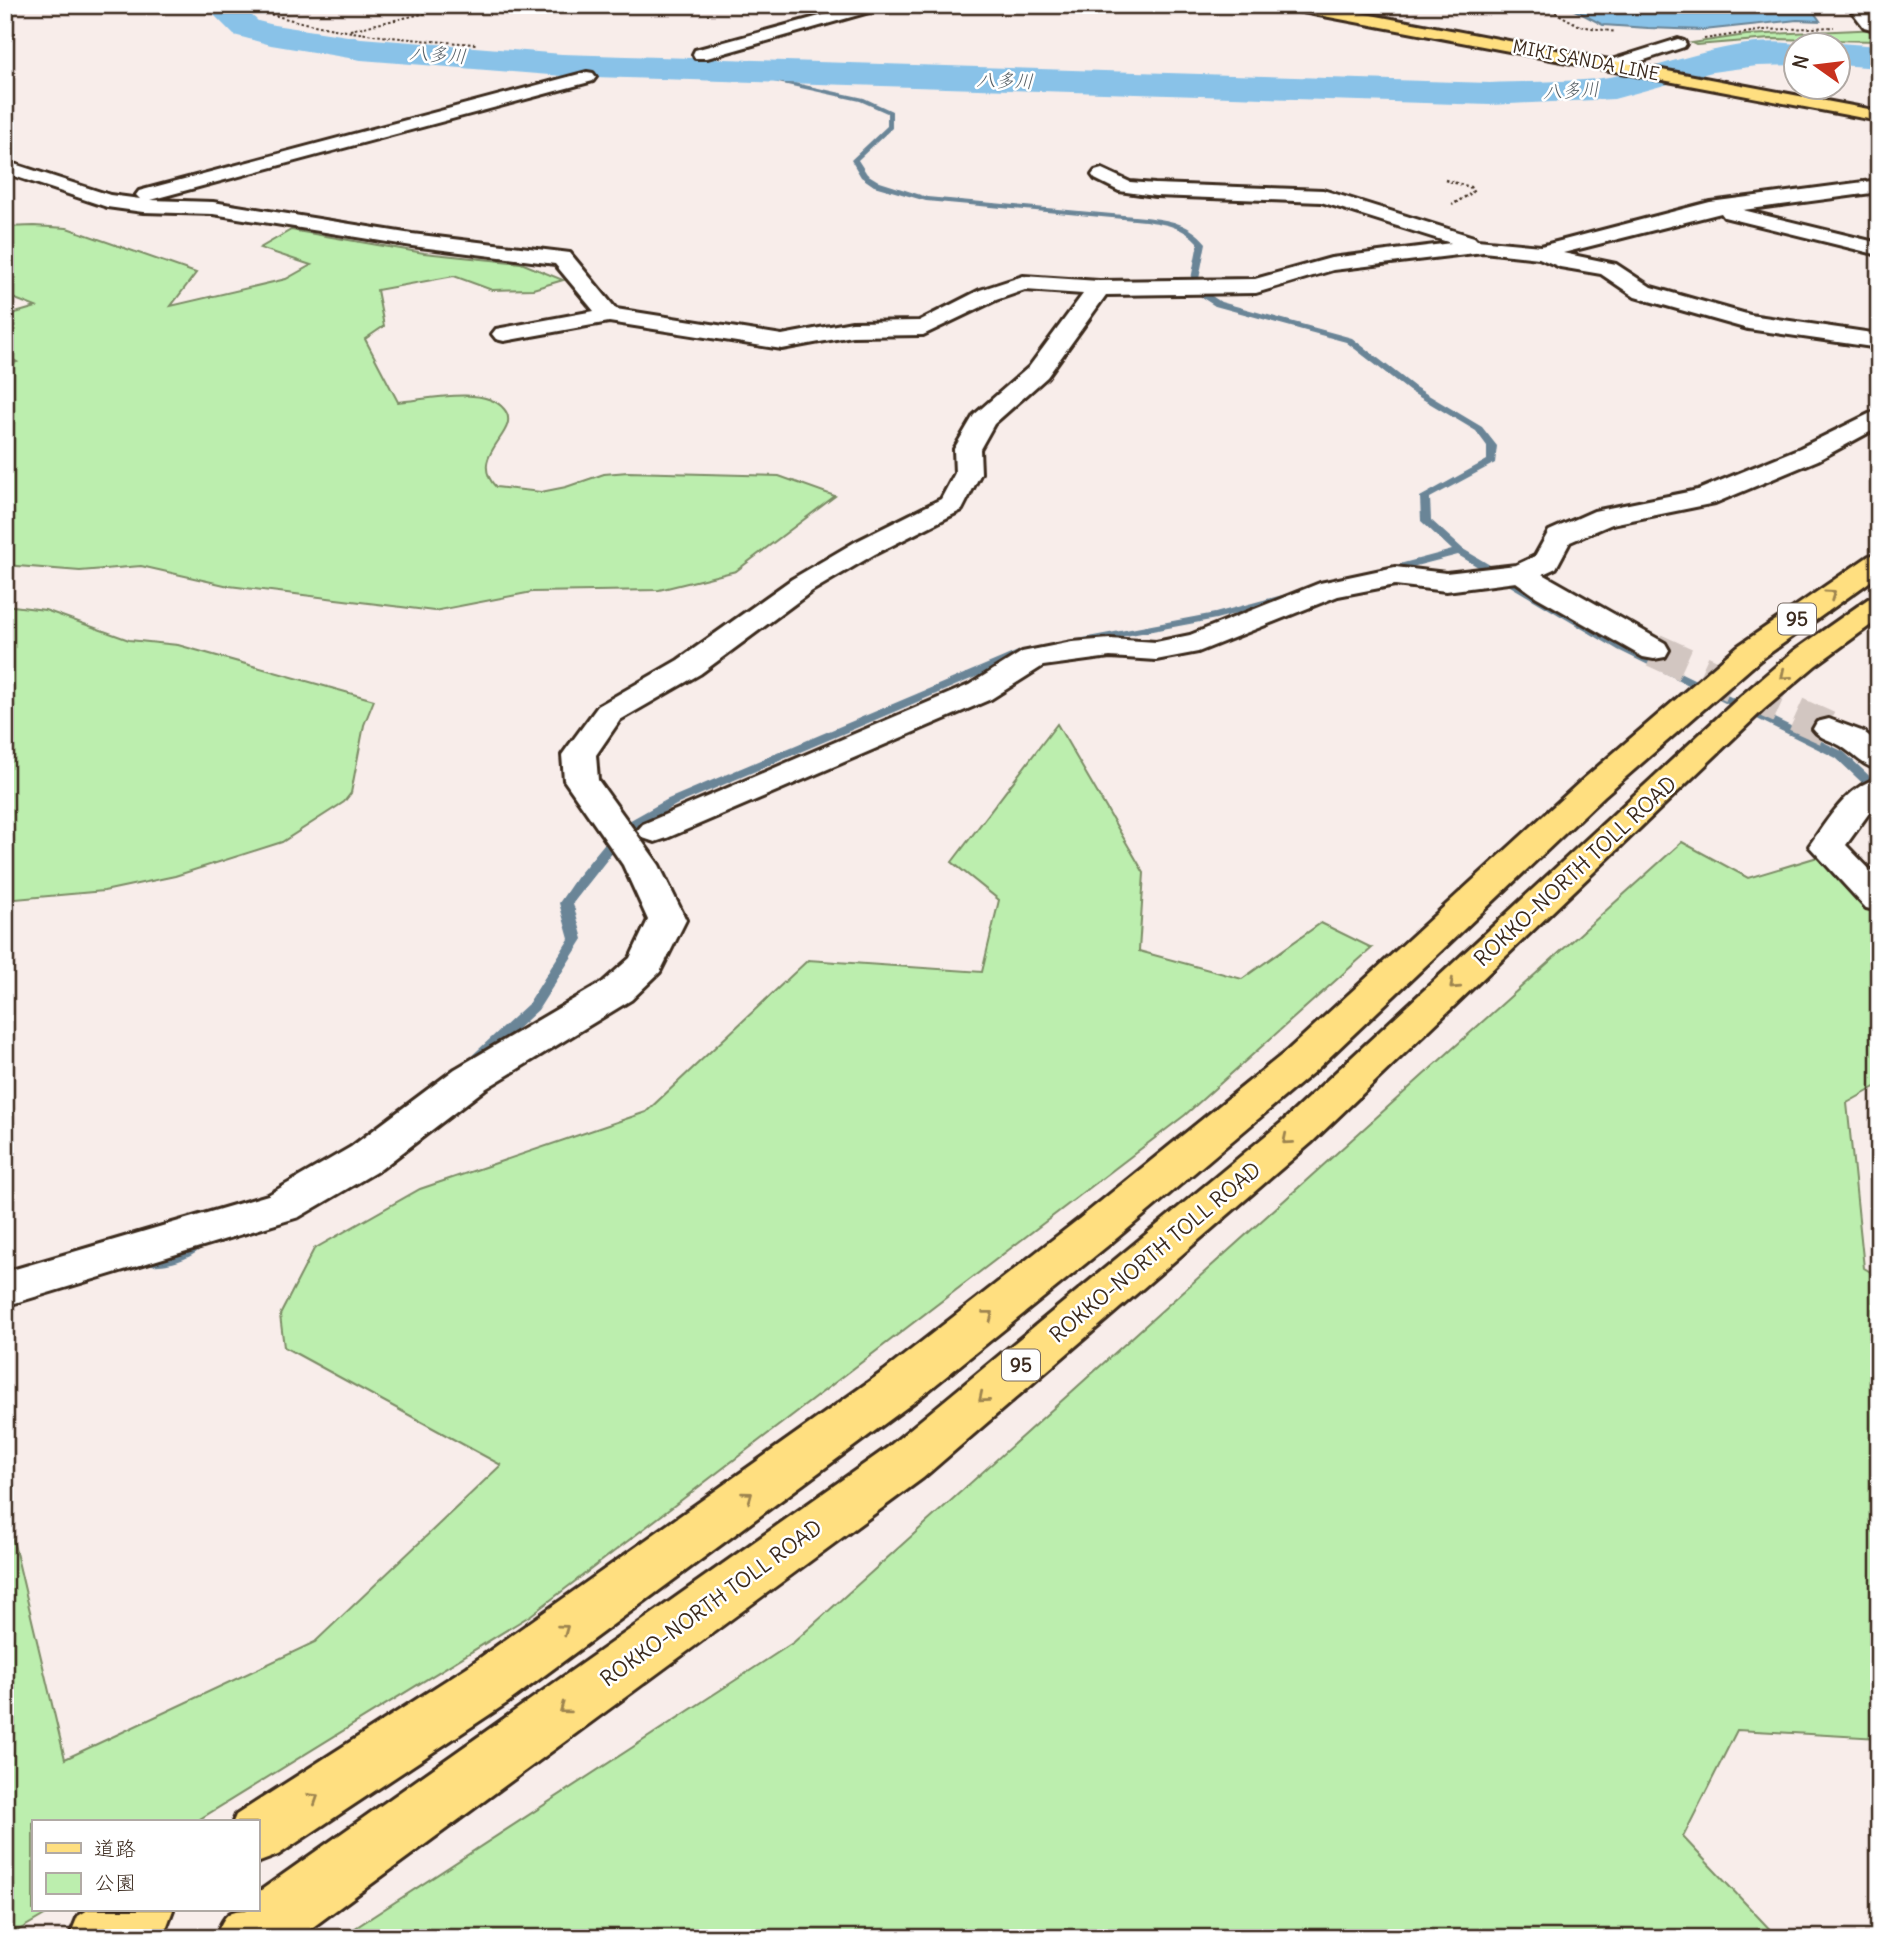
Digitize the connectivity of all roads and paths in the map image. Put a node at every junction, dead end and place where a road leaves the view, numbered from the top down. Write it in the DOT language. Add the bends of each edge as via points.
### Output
graph roads {
  1 [pos="242,5"];
  2 [pos="462,5"];
  3 [pos="878,5"];
  4 [pos="1292,5"];
  5 [pos="1542,5"];
  6 [pos="1855,5"];
  7 [pos="1334,9"];
  8 [pos="1874,25"];
  9 [pos="347,31"];
  10 [pos="476,44"];
  11 [pos="1678,44"];
  12 [pos="701,54"];
  13 [pos="1614,65"];
  14 [pos="587,77"];
  15 [pos="1879,116"];
  16 [pos="5,167"];
  17 [pos="1102,174"];
  18 [pos="1445,180"];
  19 [pos="1879,187"];
  20 [pos="120,202"];
  21 [pos="1710,208"];
  22 [pos="1418,226"];
  23 [pos="1483,246"];
  24 [pos="1879,249"];
  25 [pos="1541,252"];
  26 [pos="1098,288"];
  27 [pos="609,315"];
  28 [pos="504,334"];
  29 [pos="1879,341"];
  30 [pos="1879,417"];
  31 [pos="1879,562"];
  32 [pos="1521,573"];
  33 [pos="1879,605"];
  34 [pos="1654,650"];
  35 [pos="1725,701"];
  36 [pos="1829,729"];
  37 [pos="1879,760"];
  38 [pos="1870,795"];
  39 [pos="654,831"];
  40 [pos="1879,900"];
  41 [pos="5,1289"];
  42 [pos="259,1834"];
  43 [pos="140,1912"];
  44 [pos="100,1938"];
  45 [pos="246,1938"];
  1 -- 9 [label="path"];
  2 -- 9 [label="path"];
  3 -- 12 [label="street"];
  4 -- 7 [label="main road, MIKI SANDA LINE"];
  5 -- 11 [label="path" via="1580,26"];
  6 -- 8 [label="street"];
  7 -- 13 [label="main road, MIKI SANDA LINE"];
  8 -- 11 [label="path" via="1755,31"];
  9 -- 10 [label="path"];
  11 -- 13 [label="street"];
  13 -- 15 [label="main road, MIKI SANDA LINE"];
  14 -- 20 [label="street"];
  16 -- 20 [label="street"];
  17 -- 22 [label="street" via="1126,187 1156,190 1323,196"];
  18 -- 22 [label="path" via="1473,192"];
  19 -- 21 [label="street"];
  20 -- 27 [label="street" via="213,208 562,258"];
  21 -- 24 [label="street"];
  21 -- 25 [label="street"];
  22 -- 23 [label="street"];
  23 -- 25 [label="street"];
  23 -- 26 [label="street" via="1331,264 1256,286"];
  25 -- 29 [label="street" via="1608,269 1643,292 1748,322"];
  26 -- 27 [label="street" via="1023,283 923,328 852,329 782,342"];
  26 -- 41 [label="street" via="1038,372 983,420 967,449 968,473 951,504 802,585 689,667 610,713 579,755 581,780 641,865 667,920 646,964 617,991 470,1079 366,1157 283,1206"];
  27 -- 28 [label="street"];
  30 -- 32 [label="street" via="1809,454 1705,497 1604,517 1581,527 1559,537 1546,562"];
  35 -- 31 [label="main road, ROKKO-NORTH TOLL ROAD / 95, one-way" via="1800,616"];
  32 -- 34 [label="street"];
  32 -- 39 [label="street" via="1446,582 1395,576 1330,589 1198,643 1156,651 1072,651 1033,659 980,692"];
  33 -- 35 [label="main road, ROKKO-NORTH TOLL ROAD / 95, one-way" via="1805,658"];
  42 -- 35 [label="main road, ROKKO-NORTH TOLL ROAD / 95, one-way" via="487,1685 901,1385 1302,1060 1592,789"];
  35 -- 45 [label="main road, ROKKO-NORTH TOLL ROAD / 95, one-way" via="1296,1133 905,1463"];
  36 -- 37 [label="street"];
  38 -- 40 [label="street" via="1827,846"];
  43 -- 44 [label="main road"];
}
